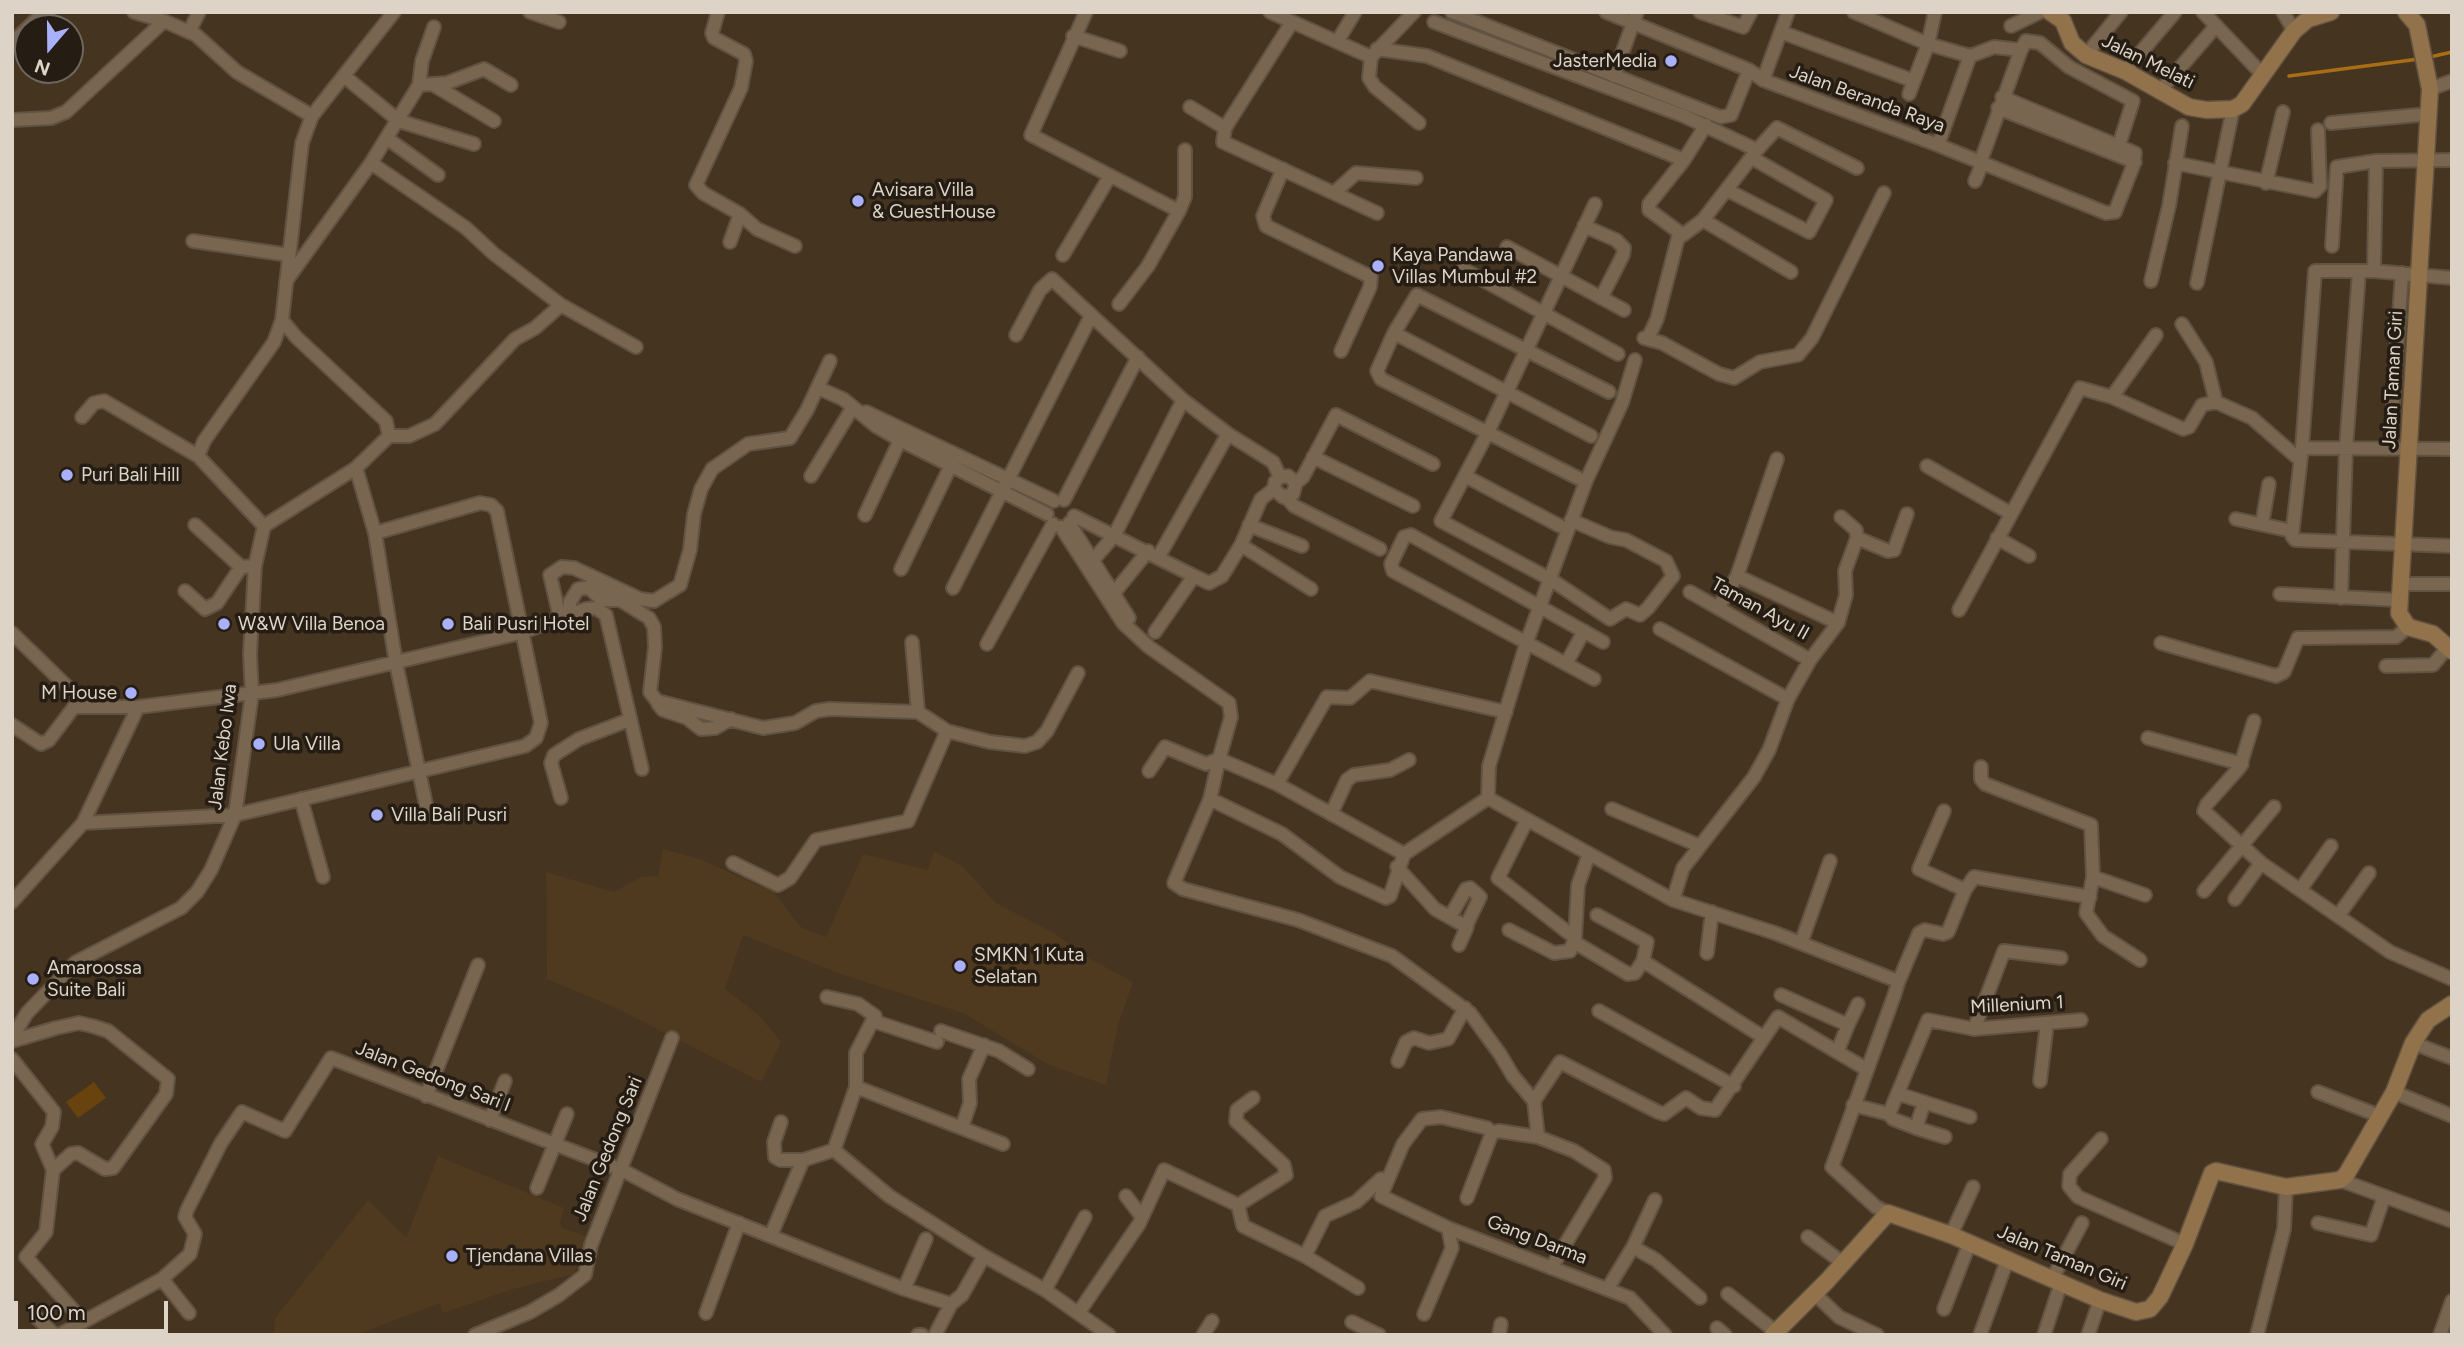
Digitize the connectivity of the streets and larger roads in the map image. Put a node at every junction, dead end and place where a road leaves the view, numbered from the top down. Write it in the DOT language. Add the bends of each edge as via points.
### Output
graph roads {
  1 [pos="49,12"];
  2 [pos="134,12"];
  3 [pos="199,12"];
  4 [pos="394,12"];
  5 [pos="530,12"];
  6 [pos="718,12"];
  7 [pos="1086,12"];
  8 [pos="1270,12"];
  9 [pos="1355,12"];
  10 [pos="1414,12"];
  11 [pos="1452,12"];
  12 [pos="1606,12"];
  13 [pos="1700,12"];
  14 [pos="1751,12"];
  15 [pos="1788,12"];
  16 [pos="1854,12"];
  17 [pos="1935,12"];
  18 [pos="2040,12"];
  19 [pos="2121,12"];
  20 [pos="2175,12"];
  21 [pos="2203,12"];
  22 [pos="2283,12"];
  23 [pos="2331,12"];
  24 [pos="2406,12"];
  25 [pos="2061,15"];
  26 [pos="1635,17"];
  27 [pos="164,21"];
  28 [pos="559,22"];
  29 [pos="1292,22"];
  30 [pos="1434,22"];
  31 [pos="2011,26"];
  32 [pos="2216,26"];
  33 [pos="435,27"];
  34 [pos="2294,31"];
  35 [pos="189,32"];
  36 [pos="1781,32"];
  37 [pos="1073,36"];
  38 [pos="1337,42"];
  39 [pos="12,43"];
  40 [pos="1928,44"];
  41 [pos="2021,50"];
  42 [pos="1120,51"];
  43 [pos="1374,53"];
  44 [pos="1970,55"];
  45 [pos="2086,55"];
  46 [pos="1749,70"];
  47 [pos="2266,70"];
  48 [pos="2125,71"];
  49 [pos="344,76"];
  50 [pos="1614,76"];
  51 [pos="1763,80"];
  52 [pos="1914,81"];
  53 [pos="2452,81"];
  54 [pos="426,84"];
  55 [pos="512,85"];
  56 [pos="2429,85"];
  57 [pos="2159,92"];
  58 [pos="1909,94"];
  59 [pos="2000,103"];
  60 [pos="1190,107"];
  61 [pos="2232,112"];
  62 [pos="2283,112"];
  63 [pos="2429,114"];
  64 [pos="312,116"];
  65 [pos="12,120"];
  66 [pos="399,121"];
  67 [pos="494,121"];
  68 [pos="2331,123"];
  69 [pos="1419,124"];
  70 [pos="1706,125"];
  71 [pos="2182,126"];
  72 [pos="1225,128"];
  73 [pos="2318,130"];
  74 [pos="388,139"];
  75 [pos="474,144"];
  76 [pos="1938,145"];
  77 [pos="2119,145"];
  78 [pos="1185,150"];
  79 [pos="1754,154"];
  80 [pos="1684,160"];
  81 [pos="2376,160"];
  82 [pos="2452,160"];
  83 [pos="2426,161"];
  84 [pos="2135,162"];
  85 [pos="371,163"];
  86 [pos="1981,163"];
  87 [pos="2175,163"];
  88 [pos="1857,168"];
  89 [pos="1283,169"];
  90 [pos="2219,173"];
  91 [pos="438,175"];
  92 [pos="1110,176"];
  93 [pos="1416,178"];
  94 [pos="1975,181"];
  95 [pos="2266,183"];
  96 [pos="1727,190"];
  97 [pos="1334,193"];
  98 [pos="1884,193"];
  99 [pos="1595,204"];
  100 [pos="1179,212"];
  101 [pos="1377,212"];
  102 [pos="740,214"];
  103 [pos="1703,220"];
  104 [pos="1584,226"];
  105 [pos="1679,234"];
  106 [pos="193,241"];
  107 [pos="730,243"];
  108 [pos="795,246"];
  109 [pos="2332,246"];
  110 [pos="1507,247"];
  111 [pos="289,255"];
  112 [pos="1063,255"];
  113 [pos="1463,269"];
  114 [pos="2374,271"];
  115 [pos="1791,272"];
  116 [pos="2359,272"];
  117 [pos="2402,273"];
  118 [pos="2420,274"];
  119 [pos="1561,276"];
  120 [pos="2452,278"];
  121 [pos="285,281"];
  122 [pos="2151,281"];
  123 [pos="2197,283"];
  124 [pos="1601,298"];
  125 [pos="1119,303"];
  126 [pos="561,305"];
  127 [pos="1625,310"];
  128 [pos="1543,314"];
  129 [pos="1091,316"];
  130 [pos="282,320"];
  131 [pos="2182,324"];
  132 [pos="1394,333"];
  133 [pos="1016,335"];
  134 [pos="2156,335"];
  135 [pos="296,337"];
  136 [pos="274,342"];
  137 [pos="636,347"];
  138 [pos="1340,351"];
  139 [pos="1526,351"];
  140 [pos="1618,354"];
  141 [pos="1138,357"];
  142 [pos="1635,360"];
  143 [pos="830,361"];
  144 [pos="818,388"];
  145 [pos="1507,391"];
  146 [pos="1609,392"];
  147 [pos="2112,397"];
  148 [pos="1183,400"];
  149 [pos="2216,402"];
  150 [pos="853,407"];
  151 [pos="82,417"];
  152 [pos="1227,434"];
  153 [pos="1487,434"];
  154 [pos="389,436"];
  155 [pos="1591,436"];
  156 [pos="900,440"];
  157 [pos="2411,447"];
  158 [pos="2346,448"];
  159 [pos="2390,448"];
  160 [pos="2452,449"];
  161 [pos="2301,454"];
  162 [pos="198,456"];
  163 [pos="1313,457"];
  164 [pos="1777,459"];
  165 [pos="954,461"];
  166 [pos="1433,464"];
  167 [pos="1927,466"];
  168 [pos="356,468"];
  169 [pos="1465,476"];
  170 [pos="811,477"];
  171 [pos="1280,477"];
  172 [pos="1578,478"];
  173 [pos="1296,483"];
  174 [pos="2269,484"];
  175 [pos="1004,485"];
  176 [pos="1275,489"];
  177 [pos="1286,497"];
  178 [pos="1059,500"];
  179 [pos="1413,506"];
  180 [pos="250,512"];
  181 [pos="2010,513"];
  182 [pos="283,514"];
  183 [pos="1907,514"];
  184 [pos="865,515"];
  185 [pos="1841,517"];
  186 [pos="2236,519"];
  187 [pos="1061,521"];
  188 [pos="1565,523"];
  189 [pos="1249,524"];
  190 [pos="2262,524"];
  191 [pos="195,525"];
  192 [pos="264,526"];
  193 [pos="2292,531"];
  194 [pos="375,533"];
  195 [pos="1114,536"];
  196 [pos="1857,538"];
  197 [pos="1997,538"];
  198 [pos="2343,542"];
  199 [pos="1241,544"];
  200 [pos="2405,545"];
  201 [pos="1302,546"];
  202 [pos="2452,546"];
  203 [pos="1380,549"];
  204 [pos="1153,553"];
  205 [pos="2029,556"];
  206 [pos="1093,560"];
  207 [pos="256,566"];
  208 [pos="241,568"];
  209 [pos="901,569"];
  210 [pos="1194,576"];
  211 [pos="1737,576"];
  212 [pos="1550,579"];
  213 [pos="2452,584"];
  214 [pos="953,587"];
  215 [pos="1311,589"];
  216 [pos="185,591"];
  217 [pos="1690,592"];
  218 [pos="2400,592"];
  219 [pos="1114,593"];
  220 [pos="2280,594"];
  221 [pos="2341,598"];
  222 [pos="1540,605"];
  223 [pos="1718,608"];
  224 [pos="1959,610"];
  225 [pos="565,617"];
  226 [pos="1838,623"];
  227 [pos="2408,627"];
  228 [pos="1660,629"];
  229 [pos="1584,631"];
  230 [pos="1155,632"];
  231 [pos="12,633"];
  232 [pos="520,633"];
  233 [pos="1135,634"];
  234 [pos="1527,641"];
  235 [pos="912,642"];
  236 [pos="1603,642"];
  237 [pos="2161,643"];
  238 [pos="987,644"];
  239 [pos="2449,649"];
  240 [pos="1811,660"];
  241 [pos="396,663"];
  242 [pos="1566,664"];
  243 [pos="2386,666"];
  244 [pos="1078,673"];
  245 [pos="1594,679"];
  246 [pos="252,694"];
  247 [pos="1788,699"];
  248 [pos="87,706"];
  249 [pos="138,707"];
  250 [pos="918,712"];
  251 [pos="1506,712"];
  252 [pos="629,720"];
  253 [pos="2254,720"];
  254 [pos="12,725"];
  255 [pos="947,731"];
  256 [pos="2148,738"];
  257 [pos="1219,759"];
  258 [pos="1409,760"];
  259 [pos="2242,764"];
  260 [pos="1981,767"];
  261 [pos="642,769"];
  262 [pos="417,771"];
  263 [pos="1149,771"];
  264 [pos="1277,784"];
  265 [pos="561,798"];
  266 [pos="1488,798"];
  267 [pos="301,799"];
  268 [pos="1210,799"];
  269 [pos="2274,807"];
  270 [pos="1612,810"];
  271 [pos="1944,811"];
  272 [pos="428,814"];
  273 [pos="1331,814"];
  274 [pos="235,816"];
  275 [pos="1527,820"];
  276 [pos="83,823"];
  277 [pos="1700,846"];
  278 [pos="2241,846"];
  279 [pos="2331,846"];
  280 [pos="1404,854"];
  281 [pos="1589,854"];
  282 [pos="1830,861"];
  283 [pos="733,863"];
  284 [pos="2261,863"];
  285 [pos="1397,867"];
  286 [pos="2369,873"];
  287 [pos="323,877"];
  288 [pos="2093,877"];
  289 [pos="1965,890"];
  290 [pos="2300,890"];
  291 [pos="2204,891"];
  292 [pos="2145,895"];
  293 [pos="2090,897"];
  294 [pos="2235,899"];
  295 [pos="1674,900"];
  296 [pos="12,902"];
  297 [pos="1713,912"];
  298 [pos="1597,915"];
  299 [pos="2338,916"];
  300 [pos="1450,917"];
  301 [pos="1466,926"];
  302 [pos="1509,930"];
  303 [pos="1574,941"];
  304 [pos="1801,943"];
  305 [pos="1459,945"];
  306 [pos="1707,953"];
  307 [pos="2061,958"];
  308 [pos="2140,960"];
  309 [pos="1643,961"];
  310 [pos="478,965"];
  311 [pos="2452,979"];
  312 [pos="1898,983"];
  313 [pos="1781,995"];
  314 [pos="827,996"];
  315 [pos="1858,1004"];
  316 [pos="2452,1004"];
  317 [pos="1465,1008"];
  318 [pos="1599,1011"];
  319 [pos="2081,1020"];
  320 [pos="873,1021"];
  321 [pos="2047,1023"];
  322 [pos="1849,1025"];
  323 [pos="1973,1030"];
  324 [pos="1763,1037"];
  325 [pos="672,1038"];
  326 [pos="12,1040"];
  327 [pos="2413,1043"];
  328 [pos="984,1045"];
  329 [pos="1838,1050"];
  330 [pos="2452,1058"];
  331 [pos="12,1059"];
  332 [pos="1398,1062"];
  333 [pos="1028,1069"];
  334 [pos="1867,1069"];
  335 [pos="505,1081"];
  336 [pos="2040,1081"];
  337 [pos="1734,1086"];
  338 [pos="856,1087"];
  339 [pos="2394,1092"];
  340 [pos="2318,1093"];
  341 [pos="1899,1094"];
  342 [pos="426,1096"];
  343 [pos="1253,1098"];
  344 [pos="1534,1101"];
  345 [pos="1924,1102"];
  346 [pos="1853,1105"];
  347 [pos="567,1114"];
  348 [pos="1889,1114"];
  349 [pos="2380,1116"];
  350 [pos="2452,1116"];
  351 [pos="1970,1117"];
  352 [pos="490,1120"];
  353 [pos="781,1122"];
  354 [pos="962,1127"];
  355 [pos="1916,1128"];
  356 [pos="1492,1133"];
  357 [pos="1538,1137"];
  358 [pos="1945,1137"];
  359 [pos="2101,1139"];
  360 [pos="1003,1144"];
  361 [pos="553,1146"];
  362 [pos="834,1150"];
  363 [pos="803,1160"];
  364 [pos="53,1170"];
  365 [pos="622,1170"];
  366 [pos="1386,1180"];
  367 [pos="2340,1180"];
  368 [pos="1973,1187"];
  369 [pos="2286,1187"];
  370 [pos="537,1188"];
  371 [pos="1126,1196"];
  372 [pos="2384,1197"];
  373 [pos="1467,1198"];
  374 [pos="1655,1200"];
  375 [pos="1238,1205"];
  376 [pos="1888,1213"];
  377 [pos="1085,1217"];
  378 [pos="1142,1217"];
  379 [pos="2452,1221"];
  380 [pos="739,1223"];
  381 [pos="2082,1223"];
  382 [pos="2318,1223"];
  383 [pos="1448,1228"];
  384 [pos="1951,1234"];
  385 [pos="771,1235"];
  386 [pos="1808,1237"];
  387 [pos="926,1239"];
  388 [pos="1970,1242"];
  389 [pos="2185,1244"];
  390 [pos="1633,1247"];
  391 [pos="984,1255"];
  392 [pos="1306,1256"];
  393 [pos="2008,1258"];
  394 [pos="1843,1263"];
  395 [pos="1551,1268"];
  396 [pos="162,1279"];
  397 [pos="2057,1281"];
  398 [pos="1358,1288"];
  399 [pos="1608,1288"];
  400 [pos="904,1289"];
  401 [pos="1045,1290"];
  402 [pos="1728,1294"];
  403 [pos="1815,1294"];
  404 [pos="1700,1298"];
  405 [pos="2100,1300"];
  406 [pos="2452,1301"];
  407 [pos="951,1304"];
  408 [pos="1944,1309"];
  409 [pos="1079,1312"];
  410 [pos="189,1313"];
  411 [pos="706,1313"];
  412 [pos="1424,1314"];
  413 [pos="37,1318"];
  414 [pos="83,1321"];
  415 [pos="1212,1321"];
  416 [pos="1352,1322"];
  417 [pos="1775,1333"];
  418 [pos="57,1335"];
  419 [pos="475,1335"];
  420 [pos="935,1335"];
  421 [pos="1110,1335"];
  422 [pos="1203,1335"];
  423 [pos="1379,1335"];
  424 [pos="1665,1335"];
  425 [pos="1877,1335"];
  426 [pos="1980,1335"];
  427 [pos="2044,1335"];
  428 [pos="2088,1335"];
  429 [pos="2257,1335"];
  430 [pos="2440,1335"];
  1 -- 39 [label="street"];
  2 -- 27 [label="street"];
  3 -- 35 [label="street"];
  4 -- 49 [label="street"];
  5 -- 28 [label="street"];
  6 -- 102 [label="street" via="714,38 744,54 746,61 741,88 696,185"];
  7 -- 37 [label="street"];
  8 -- 29 [label="street"];
  9 -- 38 [label="street"];
  10 -- 43 [label="street"];
  11 -- 50 [label="street"];
  12 -- 26 [label="street, Jalan Beranda Raya"];
  13 -- 14 [label="street" via="1743,27"];
  15 -- 36 [label="street"];
  16 -- 40 [label="street"];
  17 -- 40 [label="street"];
  18 -- 31 [label="street"];
  19 -- 45 [label="street"];
  20 -- 48 [label="street"];
  21 -- 32 [label="street"];
  22 -- 34 [label="street"];
  23 -- 34 [label="street" via="2308,19"];
  24 -- 56 [label="street" via="2417,25"];
  25 -- 45 [label="street, Jalan Melati" via="2072,43"];
  26 -- 46 [label="street, Jalan Beranda Raya"];
  26 -- 50 [label="street"];
  27 -- 35 [label="street"];
  27 -- 65 [label="street" via="66,112 51,118"];
  29 -- 38 [label="street"];
  29 -- 72 [label="street"];
  30 -- 70 [label="street"];
  32 -- 47 [label="street"];
  32 -- 57 [label="street"];
  33 -- 54 [label="street" via="422,61"];
  34 -- 47 [label="street"];
  35 -- 64 [label="street" via="237,72"];
  36 -- 51 [label="street"];
  36 -- 52 [label="street"];
  37 -- 42 [label="street"];
  37 -- 92 [label="street" via="1030,131 1034,139"];
  38 -- 43 [label="street"];
  40 -- 44 [label="street"];
  40 -- 52 [label="street"];
  41 -- 44 [label="street" via="1994,47"];
  41 -- 59 [label="street"];
  41 -- 77 [label="street" via="2026,41 2040,43 2069,67 2133,101"];
  43 -- 69 [label="street" via="1369,78"];
  43 -- 80 [label="street" via="1427,56"];
  44 -- 76 [label="street"];
  45 -- 48 [label="street, Jalan Melati"];
  46 -- 50 [label="street" via="1727,117"];
  46 -- 51 [label="street, Jalan Beranda Raya"];
  47 -- 61 [label="street"];
  48 -- 57 [label="street, Jalan Melati"];
  49 -- 64 [label="street"];
  49 -- 66 [label="street"];
  51 -- 76 [label="street, Jalan Beranda Raya"];
  52 -- 58 [label="street"];
  53 -- 56 [label="street"];
  54 -- 55 [label="street" via="447,83 484,69"];
  54 -- 66 [label="street"];
  54 -- 67 [label="street"];
  56 -- 63 [label="street, Jalan Taman Giri"];
  57 -- 61 [label="street, Jalan Melati" via="2189,107"];
  59 -- 77 [label="street"];
  59 -- 84 [label="street"];
  59 -- 86 [label="street"];
  60 -- 72 [label="street"];
  61 -- 90 [label="street"];
  62 -- 95 [label="street"];
  63 -- 68 [label="street"];
  63 -- 83 [label="street, Jalan Taman Giri"];
  64 -- 111 [label="street" via="302,143"];
  66 -- 74 [label="street"];
  66 -- 75 [label="street"];
  70 -- 79 [label="street"];
  70 -- 80 [label="street"];
  71 -- 87 [label="street"];
  72 -- 89 [label="street" via="1223,142"];
  73 -- 95 [label="street" via="2319,189"];
  74 -- 85 [label="street"];
  74 -- 91 [label="street"];
  76 -- 86 [label="street, Jalan Beranda Raya"];
  77 -- 84 [label="street" via="2135,153"];
  78 -- 100 [label="street" via="1185,197"];
  79 -- 88 [label="street" via="1777,128"];
  79 -- 96 [label="street"];
  79 -- 96 [label="street" via="1826,200 1809,232"];
  80 -- 105 [label="street" via="1649,204 1649,210"];
  81 -- 83 [label="street"];
  81 -- 109 [label="street" via="2336,169"];
  81 -- 114 [label="street"];
  82 -- 83 [label="street"];
  83 -- 118 [label="street, Jalan Taman Giri"];
  84 -- 86 [label="street, Jalan Beranda Raya" via="2112,214"];
  85 -- 121 [label="street"];
  85 -- 126 [label="street" via="466,228"];
  86 -- 94 [label="street"];
  87 -- 90 [label="street"];
  87 -- 122 [label="street"];
  89 -- 97 [label="street"];
  89 -- 138 [label="street" via="1263,216 1264,224 1371,277"];
  90 -- 95 [label="street"];
  90 -- 123 [label="street"];
  92 -- 100 [label="street"];
  92 -- 112 [label="street"];
  93 -- 97 [label="street" via="1356,173"];
  96 -- 103 [label="street"];
  97 -- 101 [label="street"];
  98 -- 105 [label="street" via="1812,338 1798,355 1770,359 1734,378 1646,338 1657,319"];
  99 -- 104 [label="street"];
  100 -- 125 [label="street" via="1148,266"];
  102 -- 107 [label="street"];
  102 -- 108 [label="street" via="757,229"];
  103 -- 105 [label="street" via="1688,234"];
  103 -- 115 [label="street"];
  104 -- 119 [label="street"];
  104 -- 124 [label="street" via="1624,248"];
  106 -- 111 [label="street"];
  110 -- 119 [label="street"];
  111 -- 121 [label="street"];
  113 -- 128 [label="street"];
  114 -- 116 [label="street"];
  114 -- 117 [label="street"];
  116 -- 158 [label="street"];
  116 -- 161 [label="street" via="2314,273"];
  117 -- 118 [label="street"];
  117 -- 159 [label="street"];
  118 -- 120 [label="street"];
  118 -- 157 [label="street, Jalan Taman Giri"];
  119 -- 124 [label="street"];
  119 -- 128 [label="street"];
  121 -- 130 [label="street"];
  124 -- 127 [label="street"];
  126 -- 137 [label="street"];
  126 -- 154 [label="street" via="515,339 435,424 409,436"];
  128 -- 139 [label="street"];
  128 -- 140 [label="street"];
  129 -- 133 [label="street" via="1049,279"];
  129 -- 141 [label="street"];
  129 -- 175 [label="street"];
  130 -- 135 [label="street"];
  130 -- 136 [label="street"];
  131 -- 149 [label="street" via="2206,362"];
  132 -- 139 [label="street" via="1412,300 1420,295"];
  132 -- 145 [label="street"];
  132 -- 153 [label="street" via="1377,371 1381,379"];
  134 -- 147 [label="street"];
  135 -- 136 [label="street"];
  135 -- 154 [label="street" via="386,421"];
  136 -- 162 [label="street"];
  139 -- 145 [label="street"];
  139 -- 146 [label="street"];
  141 -- 148 [label="street"];
  141 -- 178 [label="street"];
  142 -- 188 [label="street" via="1618,413"];
  143 -- 144 [label="street"];
  144 -- 150 [label="street"];
  144 -- 225 [label="street" via="790,438 748,443 712,468 694,514 687,569 680,585 653,601 562,567 550,575"];
  145 -- 153 [label="street"];
  145 -- 155 [label="street"];
  147 -- 149 [label="street" via="2183,429 2202,405"];
  147 -- 181 [label="street" via="2080,388"];
  148 -- 152 [label="street"];
  148 -- 195 [label="street"];
  149 -- 161 [label="street" via="2252,418"];
  150 -- 156 [label="street"];
  150 -- 165 [label="street"];
  150 -- 170 [label="street"];
  151 -- 162 [label="street" via="94,403 104,401"];
  152 -- 171 [label="street" via="1273,462"];
  152 -- 204 [label="street"];
  153 -- 169 [label="street"];
  153 -- 172 [label="street"];
  154 -- 168 [label="street"];
  156 -- 165 [label="street"];
  156 -- 184 [label="street"];
  157 -- 159 [label="street"];
  157 -- 160 [label="street"];
  157 -- 200 [label="street, Jalan Taman Giri"];
  158 -- 159 [label="street"];
  158 -- 161 [label="street"];
  158 -- 198 [label="street"];
  161 -- 193 [label="street"];
  162 -- 180 [label="street"];
  163 -- 166 [label="street" via="1333,417 1339,415"];
  163 -- 173 [label="street"];
  163 -- 179 [label="street"];
  164 -- 211 [label="street"];
  165 -- 175 [label="street"];
  165 -- 209 [label="street"];
  167 -- 181 [label="street"];
  168 -- 182 [label="street"];
  168 -- 194 [label="street"];
  169 -- 188 [label="street"];
  169 -- 212 [label="street" via="1441,521"];
  171 -- 173 [label="street" via="1288,476"];
  171 -- 176 [label="street"];
  173 -- 177 [label="street" via="1295,491"];
  174 -- 190 [label="street"];
  175 -- 178 [label="street"];
  175 -- 187 [label="street"];
  175 -- 214 [label="street"];
  176 -- 177 [label="street"];
  176 -- 189 [label="street" via="1261,499"];
  177 -- 203 [label="street" via="1294,506"];
  178 -- 187 [label="street"];
  178 -- 187 [label="street" via="1070,503"];
  180 -- 182 [label="street"];
  180 -- 192 [label="street"];
  181 -- 197 [label="street"];
  182 -- 192 [label="street"];
  183 -- 196 [label="street" via="1894,550"];
  185 -- 196 [label="street" via="1856,530"];
  186 -- 190 [label="street"];
  187 -- 195 [label="street"];
  187 -- 206 [label="street"];
  187 -- 233 [label="street" via="1123,623"];
  187 -- 238 [label="street"];
  188 -- 212 [label="street"];
  188 -- 212 [label="street" via="1652,552 1666,561 1673,576 1644,612 1634,614 1626,609 1613,619"];
  189 -- 199 [label="street"];
  189 -- 201 [label="street"];
  190 -- 193 [label="street"];
  191 -- 208 [label="street"];
  192 -- 207 [label="street, Jalan Kebo Iwa"];
  193 -- 198 [label="street" via="2295,540"];
  194 -- 232 [label="street" via="457,507 491,505 497,512"];
  194 -- 241 [label="street"];
  195 -- 204 [label="street"];
  195 -- 206 [label="street"];
  196 -- 226 [label="street" via="1845,571 1846,595"];
  197 -- 205 [label="street"];
  197 -- 224 [label="street"];
  198 -- 200 [label="street"];
  198 -- 221 [label="street"];
  199 -- 210 [label="street" via="1218,580 1209,583"];
  199 -- 215 [label="street"];
  200 -- 202 [label="street"];
  200 -- 218 [label="street, Jalan Taman Giri"];
  204 -- 210 [label="street"];
  204 -- 219 [label="street"];
  206 -- 219 [label="street"];
  207 -- 208 [label="street"];
  207 -- 246 [label="street, Jalan Kebo Iwa"];
  208 -- 216 [label="street" via="213,606 200,607"];
  210 -- 230 [label="street"];
  211 -- 223 [label="street"];
  211 -- 226 [label="street"];
  212 -- 222 [label="street"];
  213 -- 218 [label="street"];
  217 -- 223 [label="street, Taman Ayu II"];
  218 -- 221 [label="street"];
  218 -- 227 [label="street, Jalan Taman Giri" via="2400,618"];
  219 -- 233 [label="street"];
  220 -- 221 [label="street"];
  222 -- 229 [label="street"];
  222 -- 234 [label="street"];
  222 -- 234 [label="street" via="1411,535 1404,537 1391,564 1393,571"];
  223 -- 240 [label="street, Taman Ayu II"];
  225 -- 232 [label="street"];
  225 -- 250 [label="street" via="578,589 588,587 602,600 620,600 640,610 654,627 650,692 657,701 763,728 779,728 830,709"];
  225 -- 252 [label="street" via="596,608 606,615"];
  226 -- 240 [label="street"];
  227 -- 237 [label="street" via="2396,636 2298,638 2284,672 2276,676"];
  227 -- 239 [label="street" via="2433,634"];
  228 -- 247 [label="street"];
  229 -- 236 [label="street"];
  229 -- 242 [label="street"];
  231 -- 248 [label="street"];
  232 -- 241 [label="street"];
  232 -- 262 [label="street" via="541,723 536,738 525,746"];
  233 -- 257 [label="street" via="1229,703 1231,717"];
  234 -- 242 [label="street"];
  234 -- 251 [label="street"];
  235 -- 250 [label="street"];
  239 -- 243 [label="street" via="2433,665"];
  240 -- 247 [label="street"];
  241 -- 246 [label="street"];
  241 -- 262 [label="street"];
  242 -- 245 [label="street"];
  244 -- 255 [label="street" via="1037,742 1025,746 989,743"];
  246 -- 249 [label="street"];
  246 -- 274 [label="street, Jalan Kebo Iwa"];
  247 -- 277 [label="street" via="1754,777"];
  248 -- 249 [label="street"];
  248 -- 254 [label="street" via="69,710 49,740 41,744"];
  249 -- 276 [label="street"];
  250 -- 255 [label="street"];
  251 -- 264 [label="street" via="1370,681 1345,700 1327,697"];
  251 -- 266 [label="street" via="1489,766"];
  252 -- 261 [label="street"];
  252 -- 265 [label="street" via="579,739 554,755 551,764"];
  253 -- 259 [label="street"];
  255 -- 283 [label="street" via="908,821 816,840 790,878 778,886"];
  256 -- 259 [label="street"];
  257 -- 263 [label="street" via="1206,764 1165,747"];
  257 -- 264 [label="street"];
  257 -- 268 [label="street"];
  258 -- 273 [label="street" via="1390,770 1354,775"];
  259 -- 278 [label="street" via="2204,809"];
  260 -- 288 [label="street" via="1985,784 2091,825"];
  262 -- 267 [label="street"];
  262 -- 272 [label="street"];
  264 -- 273 [label="street"];
  266 -- 275 [label="street"];
  266 -- 280 [label="street"];
  267 -- 274 [label="street"];
  267 -- 287 [label="street"];
  268 -- 285 [label="street" via="1282,834 1340,877 1382,897 1390,896"];
  268 -- 317 [label="street" via="1174,883 1277,913 1392,956"];
  269 -- 278 [label="street"];
  270 -- 277 [label="street"];
  271 -- 289 [label="street" via="1919,869"];
  273 -- 280 [label="street"];
  274 -- 276 [label="street"];
  274 -- 326 [label="street, Jalan Kebo Iwa" via="197,892 181,908 76,962 27,1013"];
  275 -- 281 [label="street"];
  275 -- 303 [label="street" via="1498,878"];
  276 -- 296 [label="street"];
  277 -- 295 [label="street" via="1683,868"];
  278 -- 284 [label="street"];
  278 -- 291 [label="street"];
  279 -- 290 [label="street"];
  280 -- 285 [label="street"];
  281 -- 295 [label="street"];
  281 -- 303 [label="street" via="1578,885"];
  282 -- 304 [label="street"];
  284 -- 290 [label="street"];
  284 -- 294 [label="street"];
  285 -- 300 [label="street" via="1430,905"];
  286 -- 299 [label="street"];
  288 -- 292 [label="street"];
  288 -- 293 [label="street"];
  289 -- 293 [label="street" via="1976,876"];
  289 -- 312 [label="street" via="1948,932 1919,933"];
  290 -- 299 [label="street"];
  293 -- 308 [label="street" via="2086,913 2094,927"];
  295 -- 297 [label="street"];
  297 -- 304 [label="street"];
  297 -- 306 [label="street"];
  298 -- 309 [label="street" via="1647,942"];
  299 -- 311 [label="street" via="2390,952"];
  300 -- 301 [label="street"];
  300 -- 301 [label="street" via="1470,888 1480,897"];
  301 -- 305 [label="street"];
  302 -- 303 [label="street" via="1554,953 1566,953"];
  303 -- 309 [label="street" via="1628,974 1635,973"];
  304 -- 312 [label="street"];
  307 -- 323 [label="street" via="2008,949 2001,955"];
  309 -- 324 [label="street"];
  310 -- 342 [label="street"];
  312 -- 334 [label="street"];
  313 -- 322 [label="street"];
  314 -- 320 [label="street" via="858,1004 874,1013"];
  315 -- 322 [label="street"];
  316 -- 327 [label="street" via="2428,1020"];
  317 -- 332 [label="street" via="1448,1039 1429,1043 1413,1038 1406,1042"];
  317 -- 344 [label="street"];
  318 -- 337 [label="street"];
  319 -- 321 [label="street, Millenium 1"];
  320 -- 328 [label="street"];
  320 -- 338 [label="street" via="856,1052"];
  321 -- 323 [label="street, Millenium 1"];
  321 -- 336 [label="street"];
  322 -- 329 [label="street"];
  323 -- 341 [label="street, Millenium 1" via="1928,1020"];
  324 -- 329 [label="street" via="1778,1017"];
  324 -- 337 [label="street"];
  325 -- 365 [label="street, Jalan Gedong Sari"];
  326 -- 364 [label="street" via="79,1023 92,1026 108,1031 168,1079 166,1094 113,1168 106,1169 78,1153"];
  327 -- 330 [label="street"];
  327 -- 339 [label="street"];
  328 -- 333 [label="street"];
  328 -- 354 [label="street" via="969,1079 970,1103"];
  329 -- 334 [label="street"];
  331 -- 364 [label="street" via="54,1112 42,1144"];
  334 -- 346 [label="street"];
  335 -- 352 [label="street"];
  337 -- 344 [label="street" via="1715,1110 1685,1098 1664,1114 1560,1062"];
  338 -- 354 [label="street"];
  338 -- 362 [label="street"];
  339 -- 349 [label="street"];
  339 -- 350 [label="street"];
  340 -- 349 [label="street"];
  341 -- 345 [label="street"];
  341 -- 348 [label="street, Millenium 1"];
  342 -- 352 [label="street, Jalan Gedong Sari I"];
  342 -- 396 [label="street, Jalan Gedong Sari I" via="331,1058 285,1131 242,1112 187,1210 185,1217 195,1234 190,1254"];
  343 -- 375 [label="street" via="1237,1110 1236,1121 1287,1170"];
  344 -- 357 [label="street"];
  345 -- 351 [label="street"];
  345 -- 355 [label="street"];
  346 -- 348 [label="street"];
  346 -- 376 [label="street" via="1832,1167"];
  347 -- 361 [label="street"];
  348 -- 355 [label="street"];
  349 -- 367 [label="street"];
  352 -- 361 [label="street, Jalan Gedong Sari I"];
  353 -- 363 [label="street" via="774,1142 775,1157"];
  354 -- 360 [label="street"];
  355 -- 358 [label="street"];
  356 -- 357 [label="street"];
  356 -- 366 [label="street" via="1488,1128 1441,1117 1422,1119 1403,1144"];
  356 -- 373 [label="street"];
  357 -- 395 [label="street" via="1586,1158 1605,1174"];
  359 -- 389 [label="street" via="2070,1174 2069,1186 2078,1197"];
  361 -- 365 [label="street, Jalan Gedong Sari I"];
  361 -- 370 [label="street"];
  362 -- 363 [label="street"];
  362 -- 391 [label="street" via="889,1196"];
  363 -- 385 [label="street"];
  364 -- 414 [label="street" via="44,1237 26,1254"];
  365 -- 380 [label="street, Jalan Gedong Sari I" via="677,1199"];
  365 -- 419 [label="street, Jalan Gedong Sari" via="591,1245 585,1275 530,1312"];
  366 -- 383 [label="street, Gang Darma" via="1382,1198"];
  366 -- 392 [label="street" via="1381,1179 1356,1202 1325,1216"];
  367 -- 369 [label="street, Jalan Taman Giri"];
  367 -- 372 [label="street"];
  368 -- 384 [label="street"];
  369 -- 389 [label="street, Jalan Taman Giri" via="2211,1173"];
  369 -- 429 [label="street" via="2284,1229"];
  371 -- 378 [label="street"];
  372 -- 379 [label="street"];
  372 -- 382 [label="street" via="2371,1235"];
  374 -- 390 [label="street"];
  375 -- 378 [label="street" via="1164,1170"];
  375 -- 392 [label="street" via="1243,1226"];
  376 -- 384 [label="street, Jalan Taman Giri"];
  376 -- 394 [label="street"];
  377 -- 401 [label="street"];
  378 -- 409 [label="street"];
  380 -- 385 [label="street, Jalan Gedong Sari I"];
  380 -- 411 [label="street"];
  381 -- 397 [label="street"];
  383 -- 395 [label="street, Gang Darma"];
  383 -- 412 [label="street" via="1452,1248"];
  384 -- 388 [label="street, Jalan Taman Giri"];
  385 -- 400 [label="street, Jalan Gedong Sari I"];
  386 -- 394 [label="street"];
  387 -- 400 [label="street"];
  388 -- 393 [label="street, Jalan Taman Giri"];
  388 -- 408 [label="street"];
  389 -- 405 [label="street, Jalan Taman Giri" via="2150,1309 2136,1312"];
  390 -- 399 [label="street"];
  390 -- 404 [label="street" via="1656,1260"];
  391 -- 401 [label="street"];
  391 -- 407 [label="street" via="962,1295"];
  392 -- 398 [label="street"];
  393 -- 397 [label="street, Jalan Taman Giri"];
  393 -- 426 [label="street"];
  394 -- 403 [label="street"];
  395 -- 399 [label="street, Gang Darma"];
  396 -- 410 [label="street"];
  396 -- 414 [label="street, Jalan Gedong Sari I"];
  397 -- 405 [label="street, Jalan Taman Giri"];
  397 -- 427 [label="street"];
  399 -- 424 [label="street, Gang Darma" via="1630,1298"];
  400 -- 407 [label="street, Jalan Gedong Sari I"];
  401 -- 409 [label="street"];
  402 -- 417 [label="street"];
  403 -- 417 [label="street"];
  403 -- 425 [label="street" via="1839,1317"];
  405 -- 428 [label="street"];
  406 -- 430 [label="street"];
  407 -- 420 [label="street"];
  409 -- 421 [label="street"];
  413 -- 418 [label="street"];
  414 -- 418 [label="street, Jalan Gedong Sari I"];
  415 -- 422 [label="street"];
  416 -- 423 [label="street"];
}
